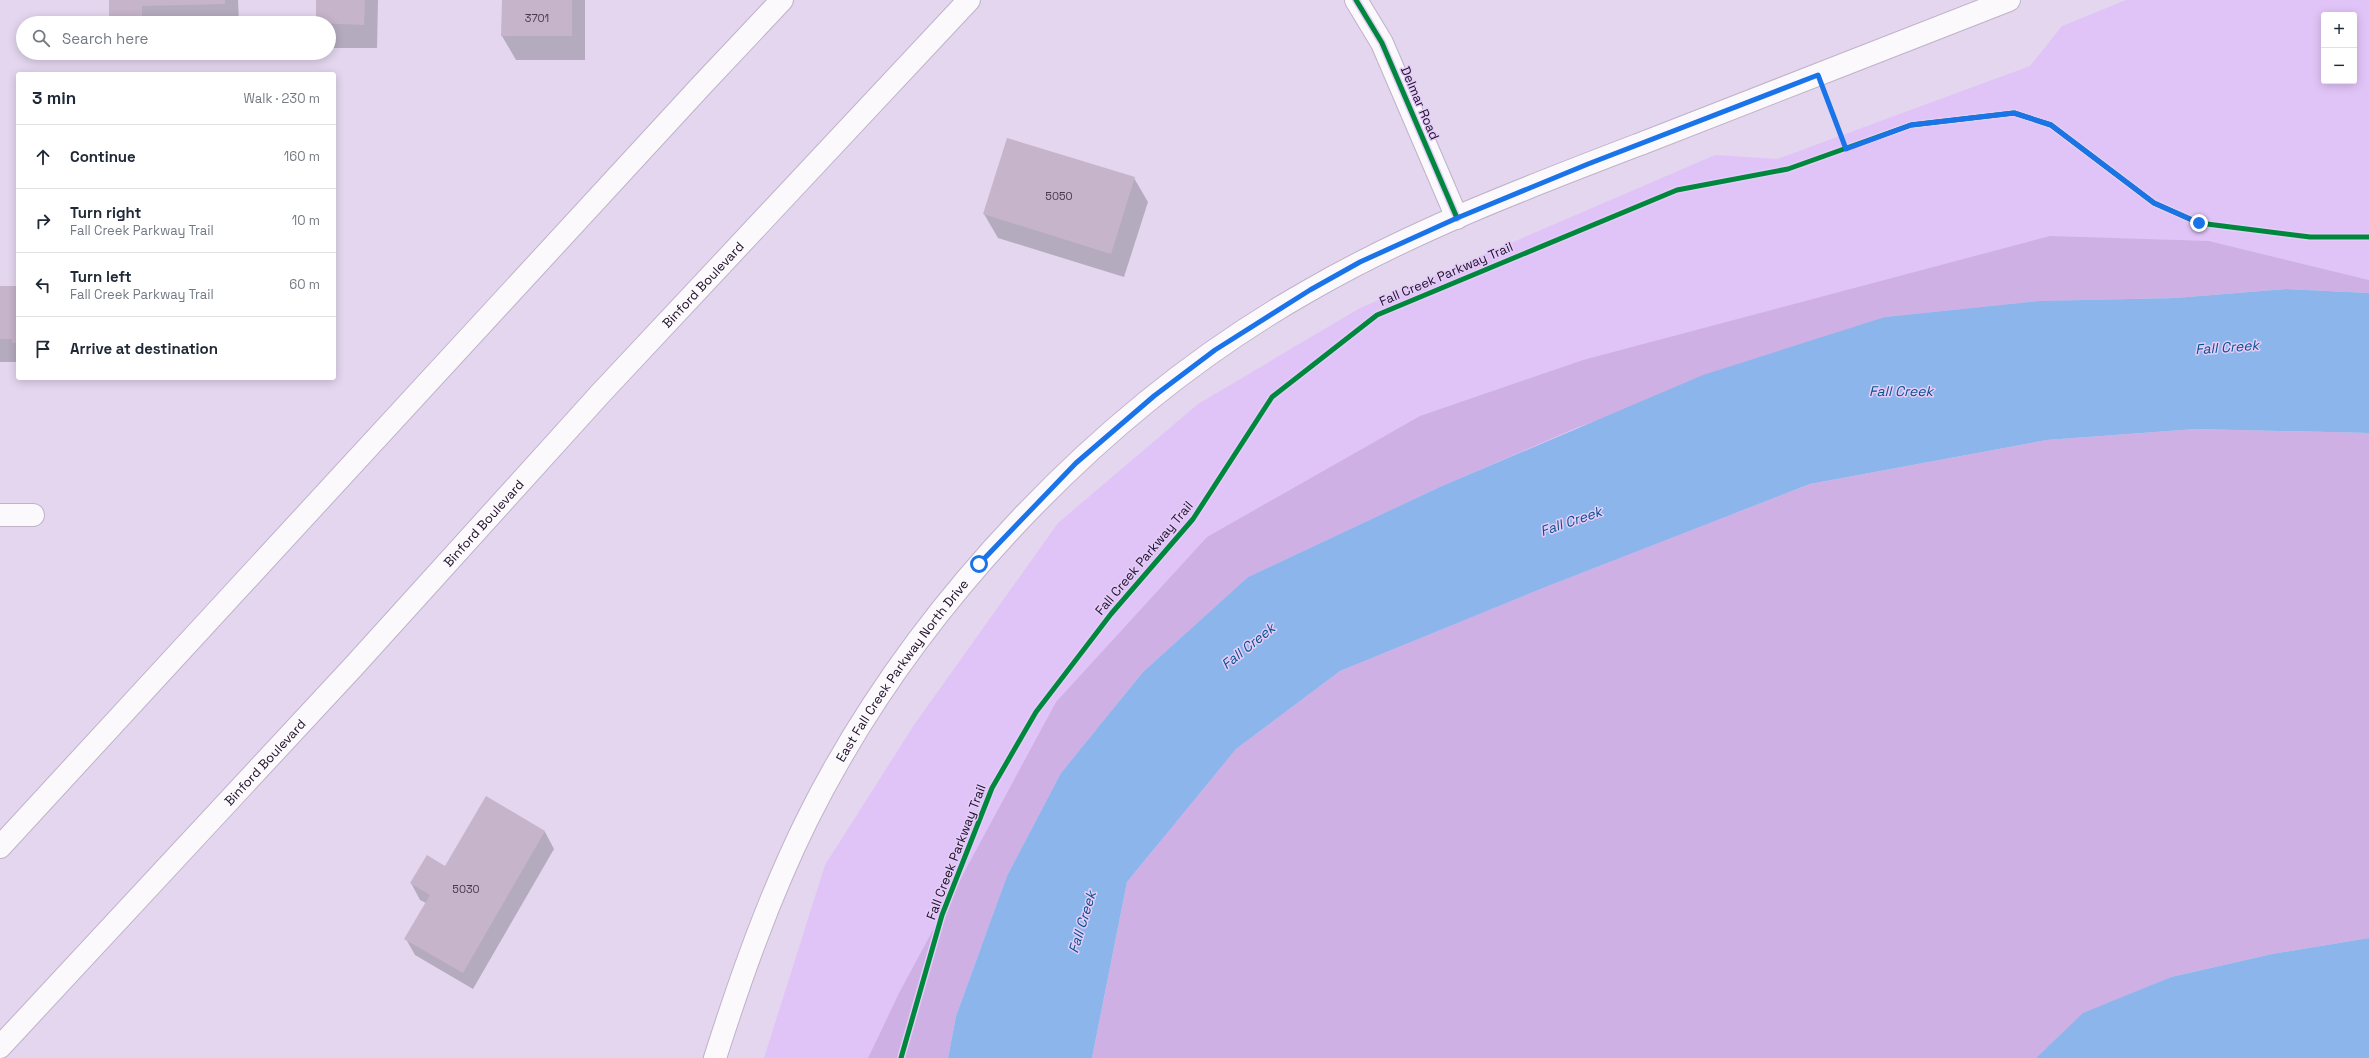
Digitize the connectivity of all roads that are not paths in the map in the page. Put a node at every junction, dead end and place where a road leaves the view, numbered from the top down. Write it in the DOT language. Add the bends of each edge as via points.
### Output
graph roads {
  1 [pos="782,0"];
  2 [pos="969,0"];
  3 [pos="1356,0"];
  4 [pos="2009,0"];
  5 [pos="1457,218"];
  6 [pos="0,515"];
  7 [pos="33,515"];
  8 [pos="0,847"];
  9 [pos="0,1047"];
  10 [pos="715,1058"];
  1 -- 8 [label="main road"];
  2 -- 9 [label="main road, Binford Boulevard" via="601,393 354,666"];
  3 -- 5 [label="main road, Delmar Road" via="1382,42"];
  4 -- 5 [label="main road, East Fall Creek Parkway North Drive" via="1588,164"];
  5 -- 10 [label="main road, East Fall Creek Parkway North Drive" via="1360,262 1310,290 1177,377 1076,463 979,564 909,653 862,723 806,821 747,959"];
  6 -- 7 [label="main road"];
}
